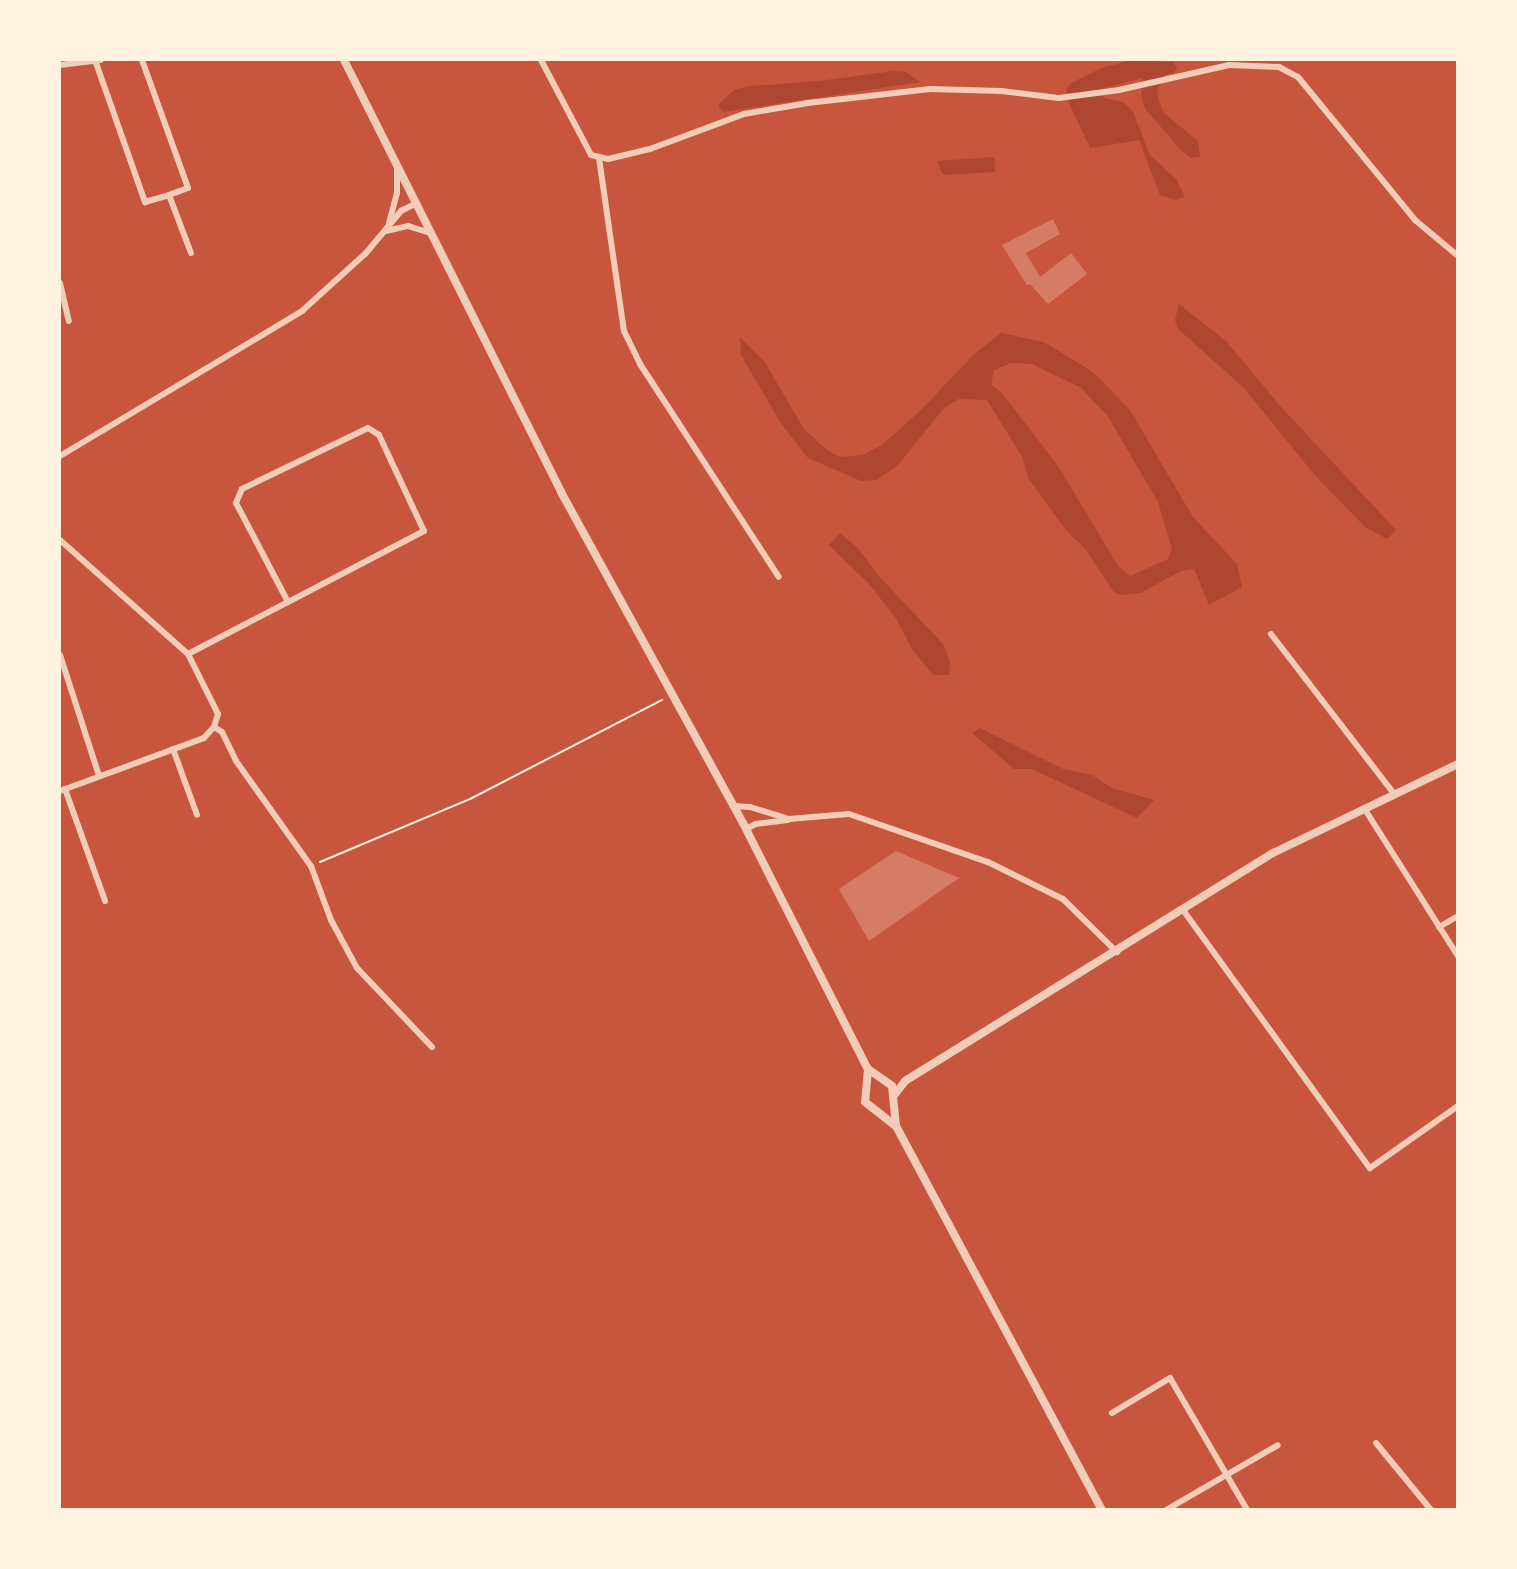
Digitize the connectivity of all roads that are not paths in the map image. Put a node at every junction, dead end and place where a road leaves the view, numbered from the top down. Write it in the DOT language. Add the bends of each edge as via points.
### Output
graph roads {
  1 [pos="98,60"];
  2 [pos="142,60"];
  3 [pos="344,60"];
  4 [pos="541,60"];
  5 [pos="60,65"];
  6 [pos="599,158"];
  7 [pos="396,161"];
  8 [pos="169,195"];
  9 [pos="416,203"];
  10 [pos="386,232"];
  11 [pos="433,234"];
  12 [pos="191,253"];
  13 [pos="1458,256"];
  14 [pos="60,284"];
  15 [pos="69,321"];
  16 [pos="60,456"];
  17 [pos="60,540"];
  18 [pos="779,577"];
  19 [pos="288,602"];
  20 [pos="1271,634"];
  21 [pos="60,654"];
  22 [pos="188,654"];
  23 [pos="214,727"];
  24 [pos="173,749"];
  25 [pos="1458,764"];
  26 [pos="99,776"];
  27 [pos="62,790"];
  28 [pos="1394,793"];
  29 [pos="733,806"];
  30 [pos="1364,808"];
  31 [pos="197,816"];
  32 [pos="789,820"];
  33 [pos="746,829"];
  34 [pos="105,901"];
  35 [pos="1183,910"];
  36 [pos="1458,916"];
  37 [pos="1439,927"];
  38 [pos="1117,952"];
  39 [pos="1458,956"];
  40 [pos="432,1047"];
  41 [pos="868,1069"];
  42 [pos="905,1081"];
  43 [pos="887,1083"];
  44 [pos="865,1090"];
  45 [pos="894,1098"];
  46 [pos="1458,1106"];
  47 [pos="873,1111"];
  48 [pos="896,1126"];
  49 [pos="1112,1413"];
  50 [pos="1376,1443"];
  51 [pos="1278,1445"];
  52 [pos="1227,1474"];
  53 [pos="1102,1510"];
  54 [pos="1166,1510"];
  55 [pos="1247,1510"];
  56 [pos="1431,1510"];
  1 -- 5 [label="street"];
  1 -- 8 [label="street" via="145,202"];
  2 -- 8 [label="street" via="188,188"];
  3 -- 7 [label="street"];
  4 -- 6 [label="street" via="583,143"];
  6 -- 13 [label="street" via="628,156 744,114 808,103 930,89 1001,90 1059,98 1119,90 1228,65 1279,67 1298,77 1415,220"];
  6 -- 18 [label="street" via="624,331 640,364"];
  7 -- 9 [label="street"];
  7 -- 10 [label="street" via="397,192"];
  8 -- 12 [label="street"];
  9 -- 10 [label="street" via="401,211"];
  9 -- 11 [label="street"];
  10 -- 11 [label="street" via="408,226"];
  10 -- 16 [label="street" via="302,311"];
  11 -- 29 [label="street" via="561,492"];
  14 -- 15 [label="street"];
  17 -- 22 [label="street"];
  19 -- 19 [label="street" via="236,503 242,489 368,428 379,435 424,531"];
  19 -- 22 [label="street"];
  20 -- 28 [label="street"];
  21 -- 26 [label="street"];
  22 -- 23 [label="street" via="218,714"];
  23 -- 24 [label="street" via="204,738"];
  23 -- 40 [label="street" via="222,732 236,761 312,866 331,920 357,968"];
  24 -- 26 [label="street"];
  24 -- 31 [label="street"];
  25 -- 28 [label="street"];
  26 -- 27 [label="street"];
  27 -- 34 [label="street"];
  28 -- 30 [label="street"];
  29 -- 32 [label="street"];
  29 -- 33 [label="street"];
  30 -- 35 [label="street" via="1273,853"];
  30 -- 37 [label="street"];
  32 -- 33 [label="street"];
  32 -- 38 [label="street" via="849,814 988,862 1063,899"];
  33 -- 41 [label="street"];
  35 -- 38 [label="street"];
  35 -- 46 [label="street" via="1370,1168"];
  36 -- 37 [label="street"];
  37 -- 39 [label="street"];
  38 -- 42 [label="street"];
  41 -- 43 [label="street"];
  41 -- 44 [label="street"];
  42 -- 43 [label="street"];
  42 -- 45 [label="street"];
  43 -- 44 [label="street" via="873,1082"];
  43 -- 45 [label="street"];
  44 -- 47 [label="street" via="865,1102"];
  45 -- 47 [label="street" via="885,1110"];
  45 -- 48 [label="street"];
  47 -- 48 [label="street"];
  48 -- 53 [label="street"];
  49 -- 52 [label="street" via="1170,1378"];
  50 -- 56 [label="street"];
  51 -- 52 [label="street"];
  52 -- 54 [label="street"];
  52 -- 55 [label="street"];
}
